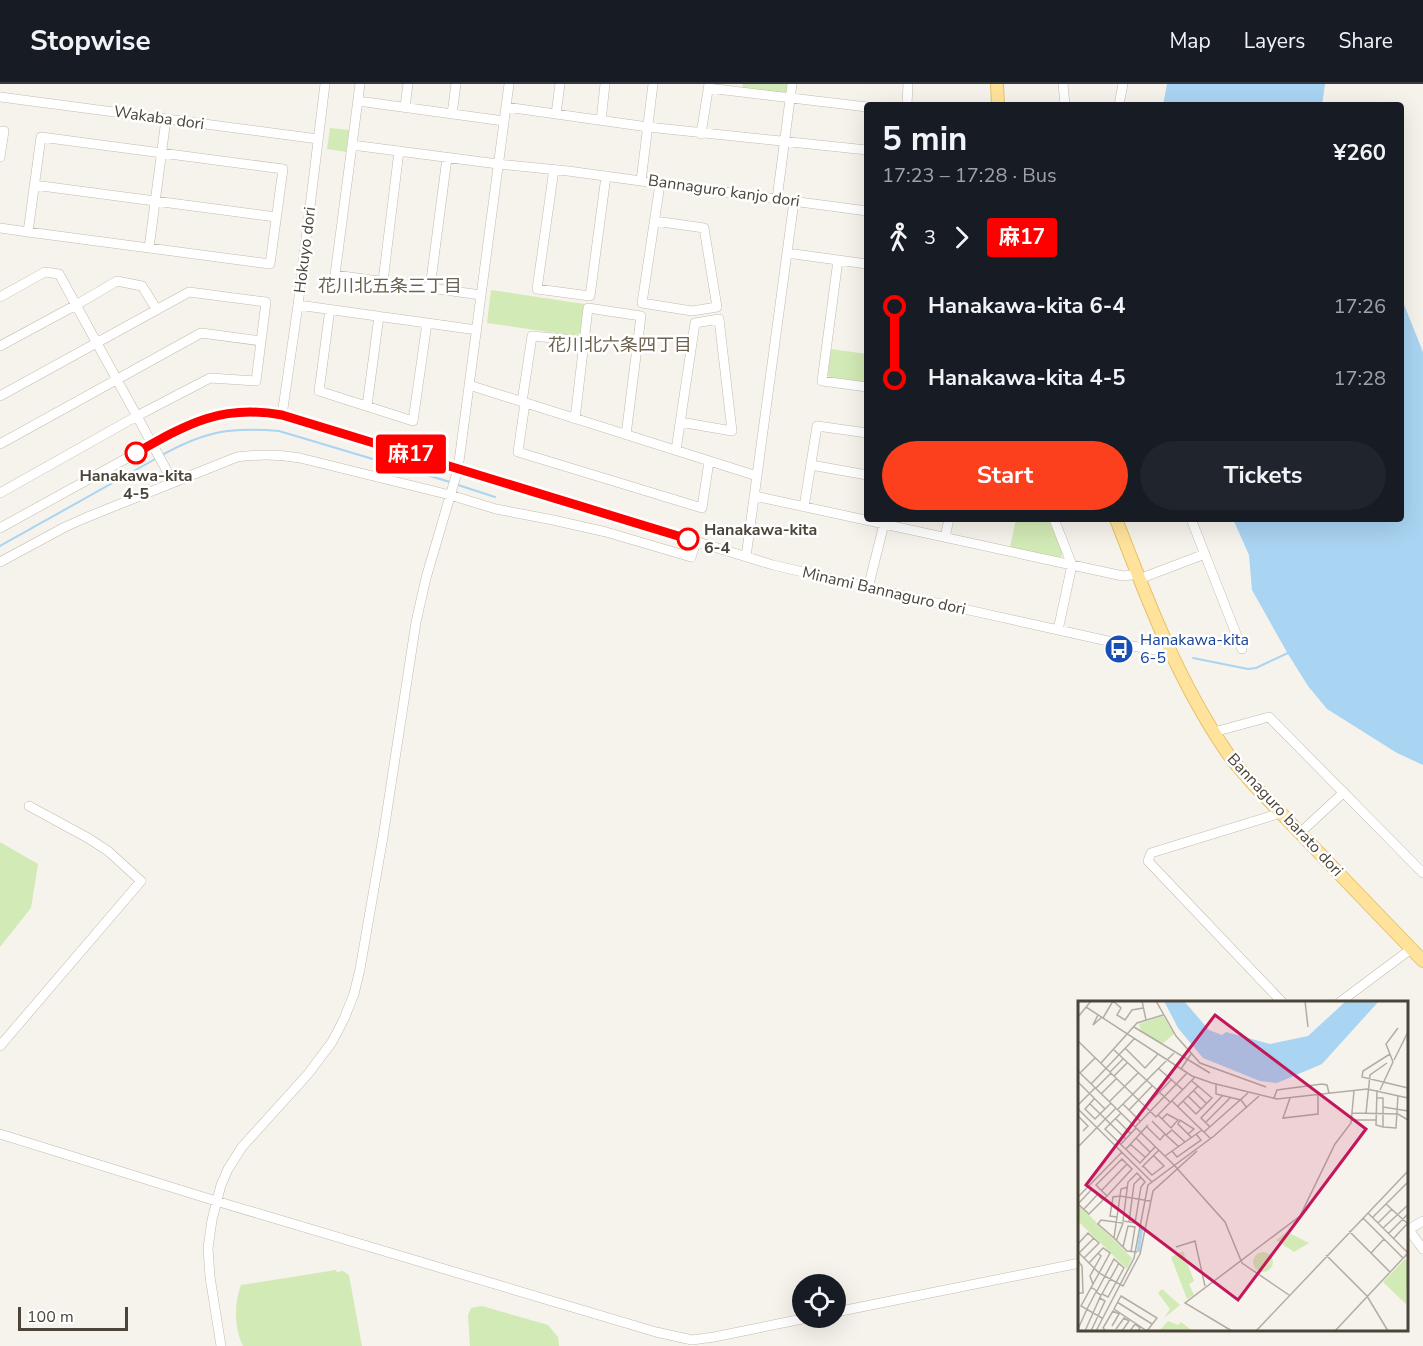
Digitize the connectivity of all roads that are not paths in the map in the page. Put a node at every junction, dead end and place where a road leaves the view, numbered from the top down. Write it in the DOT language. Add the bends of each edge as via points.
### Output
graph roads {
  1 [pos="325,84"];
  2 [pos="360,84"];
  3 [pos="408,84"];
  4 [pos="456,84"];
  5 [pos="509,84"];
  6 [pos="560,84"];
  7 [pos="605,84"];
  8 [pos="653,84"];
  9 [pos="792,84"];
  10 [pos="908,84"];
  11 [pos="997,84"];
  12 [pos="1063,84"];
  13 [pos="1123,84"];
  14 [pos="708,86"];
  15 [pos="0,97"];
  16 [pos="790,99"];
  17 [pos="358,101"];
  18 [pos="907,102"];
  19 [pos="998,102"];
  20 [pos="1065,102"];
  21 [pos="1120,102"];
  22 [pos="405,107"];
  23 [pos="506,107"];
  24 [pos="864,107"];
  25 [pos="452,114"];
  26 [pos="556,114"];
  27 [pos="166,119"];
  28 [pos="504,121"];
  29 [pos="601,121"];
  30 [pos="648,128"];
  31 [pos="0,131"];
  32 [pos="701,134"];
  33 [pos="318,139"];
  34 [pos="785,141"];
  35 [pos="352,145"];
  36 [pos="864,150"];
  37 [pos="399,151"];
  38 [pos="162,153"];
  39 [pos="0,157"];
  40 [pos="447,158"];
  41 [pos="498,164"];
  42 [pos="554,169"];
  43 [pos="606,176"];
  44 [pos="641,181"];
  45 [pos="660,184"];
  46 [pos="34,185"];
  47 [pos="777,199"];
  48 [pos="155,200"];
  49 [pos="794,201"];
  50 [pos="864,211"];
  51 [pos="276,217"];
  52 [pos="655,221"];
  53 [pos="0,228"];
  54 [pos="28,232"];
  55 [pos="149,248"];
  56 [pos="787,253"];
  57 [pos="838,260"];
  58 [pos="864,264"];
  59 [pos="383,281"];
  60 [pos="430,288"];
  61 [pos="481,295"];
  62 [pos="0,297"];
  63 [pos="76,304"];
  64 [pos="298,305"];
  65 [pos="330,309"];
  66 [pos="157,310"];
  67 [pos="379,316"];
  68 [pos="427,323"];
  69 [pos="477,330"];
  70 [pos="261,341"];
  71 [pos="584,341"];
  72 [pos="97,343"];
  73 [pos="0,346"];
  74 [pos="117,380"];
  75 [pos="469,385"];
  76 [pos="864,387"];
  77 [pos="0,396"];
  78 [pos="523,402"];
  79 [pos="367,406"];
  80 [pos="282,415"];
  81 [pos="137,416"];
  82 [pos="575,418"];
  83 [pos="681,422"];
  84 [pos="864,433"];
  85 [pos="626,435"];
  86 [pos="0,444"];
  87 [pos="155,448"];
  88 [pos="676,450"];
  89 [pos="709,461"];
  90 [pos="811,465"];
  91 [pos="457,473"];
  92 [pos="864,474"];
  93 [pos="757,476"];
  94 [pos="173,482"];
  95 [pos="451,492"];
  96 [pos="0,493"];
  97 [pos="754,496"];
  98 [pos="804,507"];
  99 [pos="864,520"];
  100 [pos="875,522"];
  101 [pos="948,522"];
  102 [pos="1055,522"];
  103 [pos="1117,522"];
  104 [pos="1192,522"];
  105 [pos="884,524"];
  106 [pos="0,528"];
  107 [pos="945,537"];
  108 [pos="696,542"];
  109 [pos="1205,554"];
  110 [pos="746,557"];
  111 [pos="0,562"];
  112 [pos="1072,565"];
  113 [pos="1138,577"];
  114 [pos="868,588"];
  115 [pos="1058,630"];
  116 [pos="1166,645"];
  117 [pos="1242,649"];
  118 [pos="1214,732"];
  119 [pos="1344,792"];
  120 [pos="29,806"];
  121 [pos="1281,813"];
  122 [pos="1300,833"];
  123 [pos="1423,873"];
  124 [pos="1411,949"];
  125 [pos="1423,961"];
  126 [pos="1281,1001"];
  127 [pos="1341,1001"];
  128 [pos="0,1046"];
  129 [pos="0,1134"];
  130 [pos="216,1201"];
  131 [pos="1423,1221"];
  132 [pos="1408,1230"];
  133 [pos="1423,1249"];
  134 [pos="1078,1263"];
  135 [pos="846,1310"];
  136 [pos="792,1321"];
  137 [pos="221,1346"];
  1 -- 33 [label="street, Hokuyo dori"];
  2 -- 17 [label="street"];
  3 -- 22 [label="street"];
  4 -- 25 [label="street"];
  5 -- 23 [label="street"];
  6 -- 26 [label="street"];
  7 -- 29 [label="street"];
  8 -- 30 [label="street, Bannaguro kanjo dori"];
  9 -- 16 [label="street"];
  10 -- 18 [label="street"];
  11 -- 19 [label="main road"];
  12 -- 20 [label="street"];
  13 -- 21 [label="street"];
  14 -- 16 [label="street"];
  14 -- 32 [label="street"];
  15 -- 27 [label="street, Wakaba dori"];
  16 -- 24 [label="street"];
  16 -- 34 [label="street"];
  17 -- 22 [label="street"];
  17 -- 35 [label="street"];
  22 -- 25 [label="street"];
  23 -- 26 [label="street"];
  23 -- 28 [label="street"];
  25 -- 28 [label="street"];
  26 -- 29 [label="street"];
  27 -- 33 [label="street, Wakaba dori"];
  27 -- 38 [label="street"];
  28 -- 41 [label="street"];
  29 -- 30 [label="street"];
  30 -- 32 [label="street"];
  30 -- 44 [label="street, Bannaguro kanjo dori"];
  31 -- 39 [label="street" via="4,131"];
  32 -- 34 [label="street"];
  33 -- 64 [label="street, Hokuyo dori"];
  34 -- 36 [label="street"];
  34 -- 47 [label="street"];
  35 -- 37 [label="street"];
  35 -- 59 [label="street" via="335,275"];
  37 -- 40 [label="street"];
  37 -- 59 [label="street"];
  38 -- 46 [label="street" via="41,137"];
  38 -- 48 [label="street"];
  38 -- 51 [label="street" via="283,169"];
  40 -- 41 [label="street"];
  40 -- 60 [label="street"];
  41 -- 42 [label="street"];
  41 -- 61 [label="street"];
  42 -- 43 [label="street"];
  42 -- 43 [label="street" via="537,289 590,296"];
  43 -- 44 [label="street"];
  44 -- 45 [label="street, Bannaguro kanjo dori"];
  45 -- 47 [label="street, Bannaguro kanjo dori"];
  45 -- 52 [label="street"];
  46 -- 48 [label="street"];
  46 -- 54 [label="street"];
  47 -- 49 [label="street, Bannaguro kanjo dori"];
  48 -- 51 [label="street"];
  48 -- 55 [label="street"];
  49 -- 50 [label="street, Bannaguro kanjo dori"];
  49 -- 56 [label="street"];
  51 -- 55 [label="street" via="270,264"];
  52 -- 52 [label="street" via="642,303 692,311 717,307 704,228"];
  53 -- 54 [label="street"];
  54 -- 55 [label="street"];
  56 -- 57 [label="street"];
  56 -- 93 [label="street"];
  57 -- 58 [label="street"];
  57 -- 76 [label="street" via="822,381"];
  59 -- 60 [label="street"];
  60 -- 61 [label="street"];
  61 -- 69 [label="street"];
  62 -- 63 [label="street" via="45,272 59,274"];
  63 -- 66 [label="street" via="117,281 142,286"];
  63 -- 72 [label="street"];
  63 -- 73 [label="street"];
  64 -- 65 [label="street"];
  64 -- 80 [label="street, Hokuyo dori"];
  65 -- 67 [label="street"];
  65 -- 79 [label="street" via="319,391"];
  66 -- 70 [label="street" via="189,292 266,302"];
  66 -- 72 [label="street"];
  67 -- 68 [label="street"];
  67 -- 79 [label="street"];
  68 -- 69 [label="street"];
  68 -- 79 [label="street" via="413,421"];
  69 -- 75 [label="street"];
  70 -- 74 [label="street" via="201,333"];
  70 -- 81 [label="street" via="256,381 210,378"];
  71 -- 78 [label="street" via="532,336"];
  71 -- 82 [label="street"];
  71 -- 85 [label="street" via="588,308 641,316"];
  72 -- 74 [label="street"];
  72 -- 77 [label="street"];
  74 -- 81 [label="street"];
  74 -- 86 [label="street"];
  75 -- 78 [label="street"];
  75 -- 91 [label="street"];
  78 -- 82 [label="street"];
  78 -- 89 [label="street" via="518,452 702,508"];
  80 -- 87 [label="street, Minami Bannaguro dori" via="252,412 210,417 180,429"];
  80 -- 91 [label="street, Minami Bannaguro dori"];
  81 -- 87 [label="street"];
  81 -- 96 [label="street"];
  82 -- 85 [label="street"];
  83 -- 83 [label="street" via="695,323 719,319 732,431"];
  83 -- 88 [label="street"];
  84 -- 90 [label="street" via="817,426"];
  85 -- 88 [label="street"];
  87 -- 94 [label="street"];
  87 -- 106 [label="street, Minami Bannaguro dori"];
  88 -- 89 [label="street"];
  89 -- 93 [label="street"];
  90 -- 92 [label="street"];
  90 -- 98 [label="street"];
  91 -- 95 [label="street"];
  91 -- 108 [label="street, Minami Bannaguro dori"];
  93 -- 97 [label="street"];
  94 -- 95 [label="street" via="237,458 261,454"];
  94 -- 111 [label="street" via="65,527"];
  95 -- 108 [label="street" via="496,509 606,532 691,556"];
  95 -- 130 [label="street" via="416,622 366,941 354,994 332,1042 242,1147 228,1169"];
  97 -- 98 [label="street"];
  97 -- 110 [label="street"];
  98 -- 99 [label="street"];
  100 -- 105 [label="street"];
  101 -- 107 [label="street"];
  102 -- 112 [label="street"];
  103 -- 113 [label="main road, Bannaguro barato dori"];
  104 -- 109 [label="street"];
  105 -- 107 [label="street"];
  105 -- 114 [label="street"];
  107 -- 112 [label="street"];
  108 -- 110 [label="street, Minami Bannaguro dori"];
  109 -- 113 [label="street"];
  109 -- 117 [label="street"];
  110 -- 114 [label="street, Minami Bannaguro dori"];
  112 -- 113 [label="street"];
  112 -- 115 [label="street"];
  113 -- 116 [label="main road, Bannaguro barato dori"];
  114 -- 115 [label="street, Minami Bannaguro dori"];
  115 -- 116 [label="street, Minami Bannaguro dori" via="1156,650"];
  116 -- 118 [label="main road, Bannaguro barato dori"];
  118 -- 119 [label="street" via="1269,717"];
  118 -- 121 [label="main road, Bannaguro barato dori" via="1226,752"];
  119 -- 122 [label="street"];
  119 -- 123 [label="street"];
  120 -- 128 [label="street" via="108,851 141,881"];
  121 -- 122 [label="main road, Bannaguro barato dori"];
  121 -- 126 [label="street" via="1151,853 1148,861"];
  122 -- 124 [label="main road, Bannaguro barato dori"];
  124 -- 125 [label="main road, Bannaguro barato dori"];
  124 -- 127 [label="street"];
  129 -- 130 [label="street"];
  130 -- 136 [label="street" via="692,1340"];
  130 -- 137 [label="street" via="208,1248"];
  131 -- 132 [label="street"];
  132 -- 133 [label="street"];
  134 -- 135 [label="street"];
}
